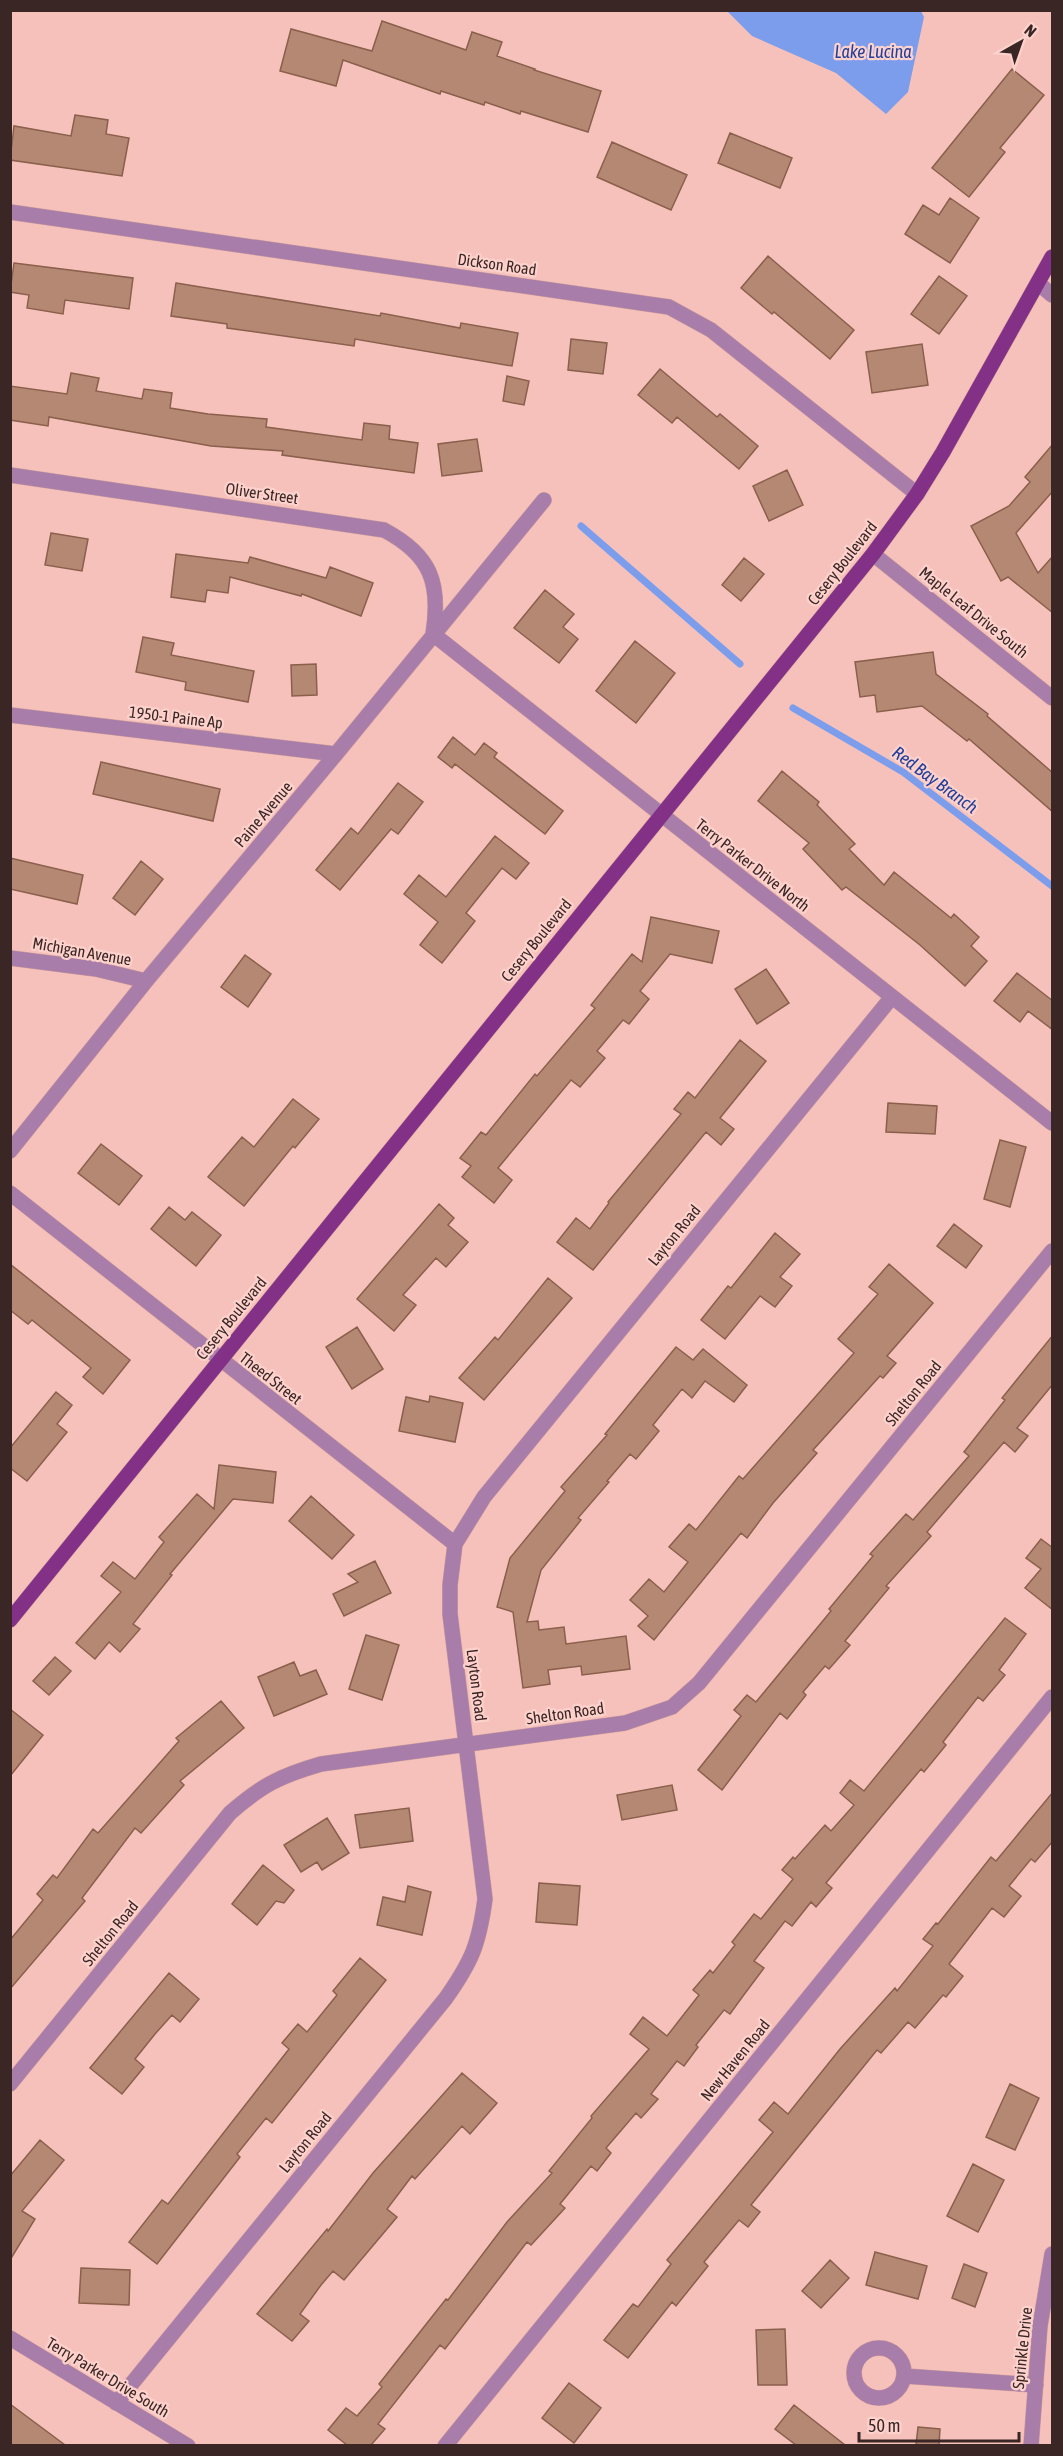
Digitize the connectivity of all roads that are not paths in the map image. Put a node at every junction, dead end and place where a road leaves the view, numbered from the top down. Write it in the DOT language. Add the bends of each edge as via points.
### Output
graph roads {
  1 [pos="10,212"];
  2 [pos="1053,257"];
  3 [pos="1038,283"];
  4 [pos="1053,295"];
  5 [pos="10,475"];
  6 [pos="917,494"];
  7 [pos="544,500"];
  8 [pos="873,554"];
  9 [pos="433,634"];
  10 [pos="1053,698"];
  11 [pos="10,715"];
  12 [pos="336,754"];
  13 [pos="661,815"];
  14 [pos="10,958"];
  15 [pos="146,981"];
  16 [pos="892,997"];
  17 [pos="1053,1123"];
  18 [pos="12,1145"];
  19 [pos="10,1193"];
  20 [pos="1053,1251"];
  21 [pos="220,1360"];
  22 [pos="455,1544"];
  23 [pos="10,1620"];
  24 [pos="1053,1697"];
  25 [pos="467,1745"];
  26 [pos="10,2084"];
  27 [pos="1053,2254"];
  28 [pos="10,2338"];
  29 [pos="904,2376"];
  30 [pos="1036,2385"];
  31 [pos="116,2403"];
  32 [pos="188,2445"];
  33 [pos="445,2445"];
  34 [pos="1031,2445"];
  1 -- 6 [label="street, Dickson Road" via="669,307 711,330"];
  2 -- 3 [label="main road, Cesery Boulevard"];
  3 -- 4 [label="street"];
  3 -- 6 [label="main road, Cesery Boulevard"];
  5 -- 9 [label="street, Oliver Street" via="384,530 403,540 432,576 437,609"];
  6 -- 8 [label="main road, Cesery Boulevard"];
  7 -- 9 [label="street, Paine Avenue"];
  8 -- 10 [label="street, Maple Leaf Drive South"];
  8 -- 13 [label="main road, Cesery Boulevard"];
  9 -- 12 [label="street, Paine Avenue"];
  9 -- 13 [label="street, Terry Parker Drive North"];
  11 -- 12 [label="street, 1950-1 Paine Ap"];
  12 -- 15 [label="street, Paine Avenue"];
  13 -- 16 [label="street, Terry Parker Drive North"];
  13 -- 21 [label="main road, Cesery Boulevard"];
  14 -- 15 [label="street, Michigan Avenue" via="96,969"];
  15 -- 18 [label="street, Paine Avenue"];
  16 -- 17 [label="street, Terry Parker Drive North"];
  16 -- 22 [label="street, Layton Road" via="484,1497"];
  19 -- 21 [label="street, Theed Street"];
  20 -- 25 [label="street, Shelton Road" via="707,1674 672,1707 625,1723"];
  21 -- 22 [label="street, Theed Street"];
  21 -- 23 [label="main road, Cesery Boulevard"];
  22 -- 25 [label="street, Layton Road" via="450,1614"];
  24 -- 33 [label="street, New Haven Road"];
  25 -- 26 [label="street, Shelton Road" via="321,1764 289,1773 256,1791 230,1813"];
  25 -- 31 [label="street, Layton Road" via="485,1899 480,1936 466,1970"];
  27 -- 30 [label="street, Sprinkle Drive" via="1040,2326"];
  28 -- 31 [label="street, Terry Parker Drive South"];
  29 -- 30 [label="street"];
  30 -- 34 [label="street, Sprinkle Drive"];
  31 -- 32 [label="street, Terry Parker Drive South"];
}
